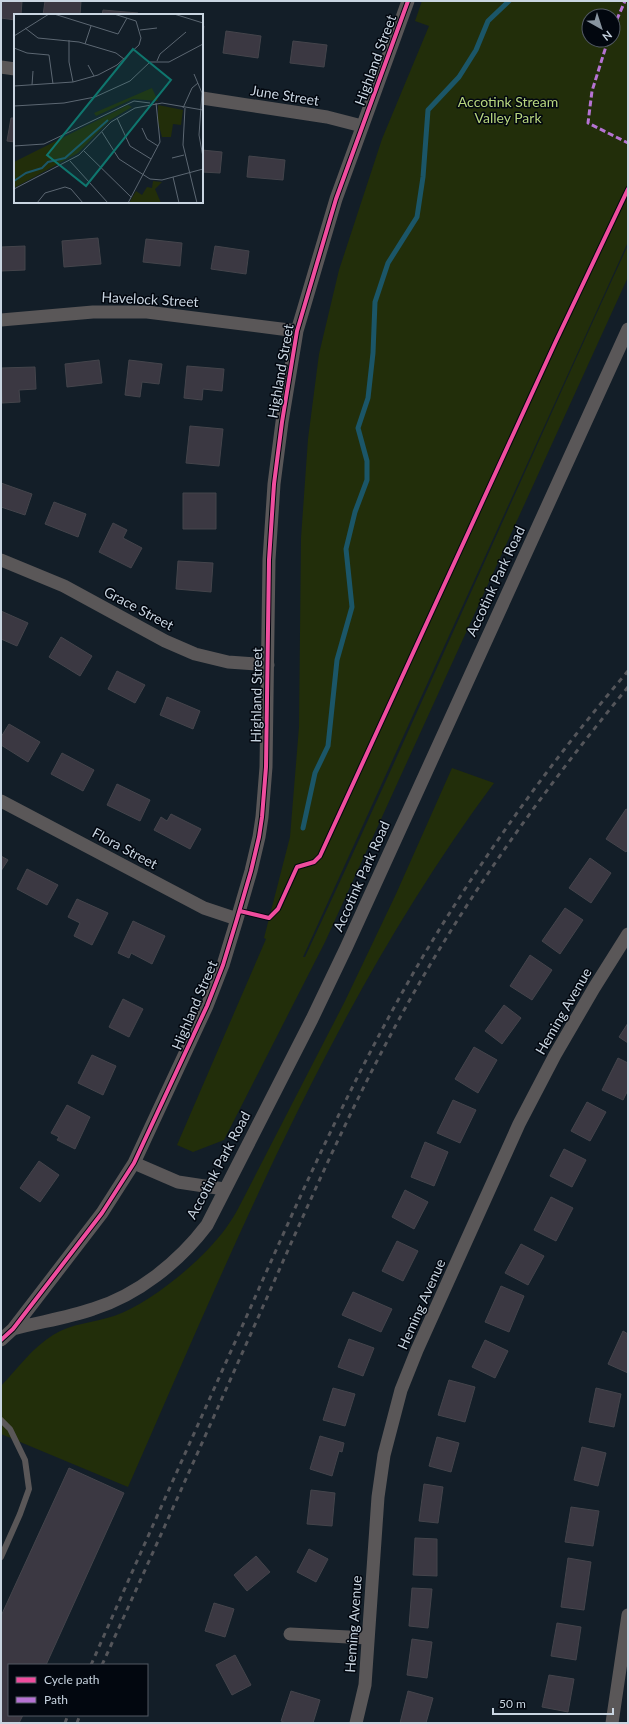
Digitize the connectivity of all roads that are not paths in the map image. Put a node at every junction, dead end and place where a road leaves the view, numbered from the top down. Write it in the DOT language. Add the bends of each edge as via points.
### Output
graph roads {
  1 [pos="408,1"];
  2 [pos="1,67"];
  3 [pos="14,70"];
  4 [pos="203,98"];
  5 [pos="362,126"];
  6 [pos="1,320"];
  7 [pos="628,329"];
  8 [pos="297,331"];
  9 [pos="1,560"];
  10 [pos="268,665"];
  11 [pos="1,801"];
  12 [pos="237,919"];
  13 [pos="628,934"];
  14 [pos="134,1163"];
  15 [pos="224,1190"];
  16 [pos="13,1329"];
  17 [pos="1,1340"];
  18 [pos="1,1420"];
  19 [pos="1,1557"];
  20 [pos="628,1615"];
  21 [pos="290,1634"];
  22 [pos="368,1638"];
  23 [pos="356,1723"];
  24 [pos="612,1723"];
  1 -- 5 [label="street, Highland Street"];
  2 -- 3 [label="street"];
  4 -- 5 [label="street, June Street" via="327,117"];
  5 -- 8 [label="street, Highland Street" via="334,206"];
  6 -- 8 [label="street, Havelock Street" via="93,312 147,312"];
  7 -- 15 [label="street, Accotink Park Road" via="346,948"];
  8 -- 10 [label="street, Highland Street" via="274,484 269,560"];
  9 -- 10 [label="street, Grace Street" via="64,586 165,641 195,654 228,662"];
  10 -- 12 [label="street, Highland Street" via="266,767 262,817 255,857"];
  11 -- 12 [label="street, Flora Street" via="204,908"];
  12 -- 14 [label="street, Highland Street" via="207,1006"];
  13 -- 22 [label="street, Heming Avenue" via="559,1048 519,1124 401,1390 384,1455 378,1497"];
  14 -- 15 [label="street" via="178,1182"];
  14 -- 16 [label="street, Highland Street" via="102,1213"];
  15 -- 16 [label="street, Accotink Park Road" via="196,1239 153,1278 93,1309"];
  16 -- 17 [label="street, Highland Street"];
  18 -- 19 [label="lane" via="10,1429 25,1460 29,1489"];
  20 -- 24 [label="street"];
  21 -- 22 [label="street"];
  22 -- 23 [label="street, Heming Avenue" via="365,1685"];
}
